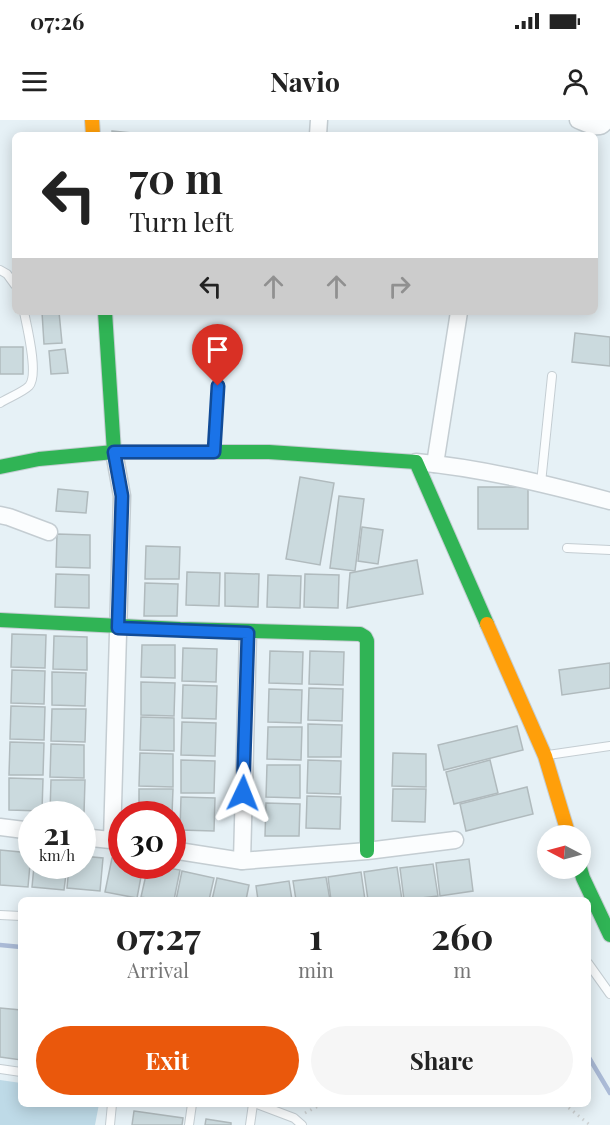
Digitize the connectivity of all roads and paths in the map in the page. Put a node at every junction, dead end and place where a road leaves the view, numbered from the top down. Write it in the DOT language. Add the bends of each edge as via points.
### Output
graph roads {
  1 [pos="578,120"];
  2 [pos="606,120"];
  3 [pos="0,270"];
  4 [pos="12,281"];
  5 [pos="25,315"];
  6 [pos="105,315"];
  7 [pos="459,315"];
  8 [pos="220,342"];
  9 [pos="552,376"];
  10 [pos="0,403"];
  11 [pos="114,452"];
  12 [pos="214,452"];
  13 [pos="416,462"];
  14 [pos="435,464"];
  15 [pos="0,467"];
  16 [pos="541,483"];
  17 [pos="610,501"];
  18 [pos="0,514"];
  19 [pos="49,532"];
  20 [pos="567,548"];
  21 [pos="610,550"];
  22 [pos="0,620"];
  23 [pos="118,628"];
  24 [pos="248,633"];
  25 [pos="610,746"];
  26 [pos="545,756"];
  27 [pos="117,801"];
  28 [pos="566,825"];
  29 [pos="0,827"];
  30 [pos="18,829"];
  31 [pos="455,840"];
  32 [pos="367,850"];
  33 [pos="186,852"];
  34 [pos="242,861"];
  35 [pos="582,879"];
  36 [pos="0,915"];
  37 [pos="18,916"];
  38 [pos="610,935"];
  39 [pos="591,967"];
  40 [pos="610,994"];
  41 [pos="0,1069"];
  42 [pos="18,1072"];
  43 [pos="112,1107"];
  44 [pos="192,1107"];
  45 [pos="254,1107"];
  46 [pos="263,1107"];
  47 [pos="316,1107"];
  48 [pos="568,1107"];
  49 [pos="294,1118"];
  50 [pos="110,1125"];
  51 [pos="189,1125"];
  52 [pos="250,1125"];
  53 [pos="302,1125"];
  54 [pos="590,1125"];
  1 -- 2 [label="street" via="599,127"];
  3 -- 4 [label="lane"];
  5 -- 10 [label="lane" via="33,379 28,387"];
  6 -- 11 [label="street"];
  7 -- 14 [label="street"];
  8 -- 12 [label="lane"];
  9 -- 16 [label="lane"];
  11 -- 12 [label="street"];
  11 -- 15 [label="street"];
  11 -- 23 [label="street" via="122,496"];
  12 -- 13 [label="street"];
  13 -- 14 [label="street"];
  13 -- 26 [label="street"];
  14 -- 16 [label="street"];
  16 -- 17 [label="street"];
  18 -- 19 [label="street"];
  20 -- 21 [label="lane"];
  22 -- 23 [label="street"];
  23 -- 24 [label="street"];
  23 -- 27 [label="street"];
  24 -- 32 [label="street" via="365,637"];
  24 -- 34 [label="street"];
  25 -- 26 [label="lane"];
  26 -- 28 [label="street"];
  29 -- 30 [label="street"];
  31 -- 32 [label="street"];
  32 -- 34 [label="street"];
  33 -- 34 [label="street"];
  35 -- 38 [label="street"];
  36 -- 37 [label="lane"];
  39 -- 40 [label="lane"];
  41 -- 42 [label="lane"];
  43 -- 50 [label="lane"];
  44 -- 51 [label="lane"];
  45 -- 52 [label="lane"];
  46 -- 49 [label="lane"];
  47 -- 49 [label="path"];
  48 -- 54 [label="path"];
  49 -- 53 [label="lane"];
}
